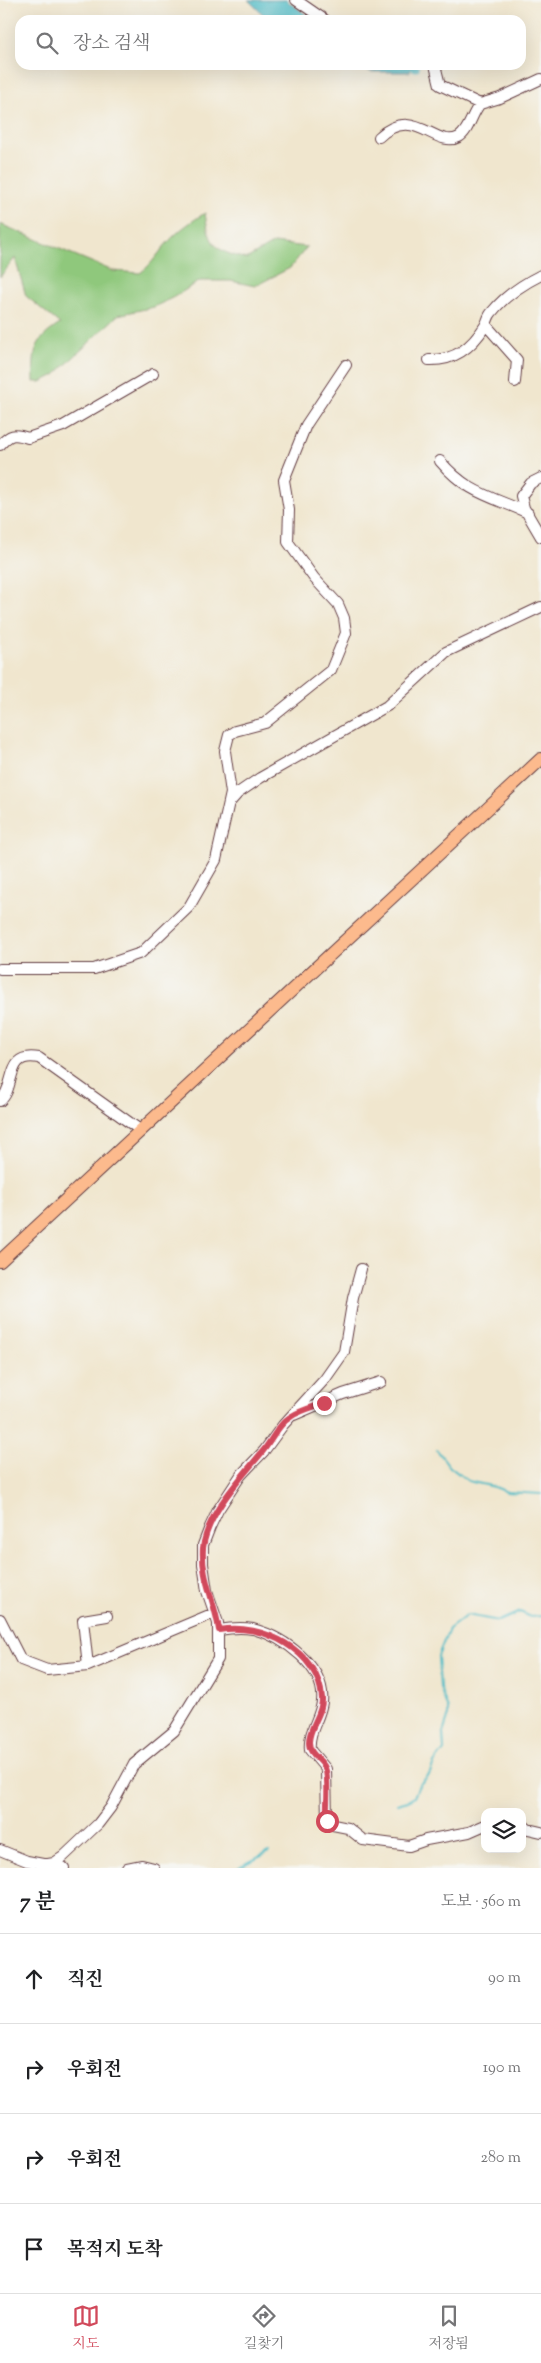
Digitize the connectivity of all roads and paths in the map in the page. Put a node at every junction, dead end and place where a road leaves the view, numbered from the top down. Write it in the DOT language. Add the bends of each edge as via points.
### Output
graph roads {
  1 [pos="296,0"];
  2 [pos="318,15"];
  3 [pos="436,70"];
  4 [pos="541,79"];
  5 [pos="480,104"];
  6 [pos="379,137"];
  7 [pos="541,275"];
  8 [pos="486,325"];
  9 [pos="429,360"];
  10 [pos="346,365"];
  11 [pos="153,374"];
  12 [pos="515,382"];
  13 [pos="0,445"];
  14 [pos="440,461"];
  15 [pos="541,478"];
  16 [pos="528,513"];
  17 [pos="541,537"];
  18 [pos="541,606"];
  19 [pos="541,759"];
  20 [pos="229,803"];
  21 [pos="0,969"];
  22 [pos="0,1101"];
  23 [pos="140,1130"];
  24 [pos="0,1261"];
  25 [pos="361,1269"];
  26 [pos="382,1382"];
  27 [pos="291,1416"];
  28 [pos="214,1613"];
  29 [pos="108,1616"];
  30 [pos="0,1619"];
  31 [pos="219,1630"];
  32 [pos="88,1666"];
  33 [pos="481,1827"];
  34 [pos="526,1827"];
  35 [pos="541,1832"];
  36 [pos="0,1850"];
  37 [pos="42,1865"];
  38 [pos="64,1868"];
  39 [pos="127,1868"];
  40 [pos="154,1868"];
  1 -- 2 [label="street"];
  3 -- 5 [label="street" via="440,86"];
  4 -- 5 [label="street"];
  5 -- 6 [label="street" via="464,133 453,140 406,125 391,128"];
  7 -- 8 [label="street" via="502,302 490,314"];
  8 -- 9 [label="street" via="454,357"];
  8 -- 12 [label="street" via="517,360"];
  10 -- 20 [label="street" via="306,425 284,480 289,510 288,542 338,604 346,633 331,670 325,676 265,723 229,735 225,751 232,786"];
  11 -- 13 [label="street" via="63,426 28,438 12,434"];
  14 -- 16 [label="street" via="480,495"];
  15 -- 16 [label="street" via="531,483 521,496"];
  16 -- 17 [label="street"];
  18 -- 20 [label="street" via="446,652 387,706 254,782"];
  19 -- 23 [label="main road"];
  20 -- 21 [label="street" via="216,860 207,877 188,907 141,953 94,968"];
  22 -- 23 [label="street" via="17,1064 28,1057 39,1058"];
  23 -- 24 [label="main road"];
  25 -- 27 [label="street" via="344,1352 325,1379"];
  26 -- 27 [label="street"];
  27 -- 28 [label="street" via="241,1475 210,1527 203,1545 203,1564"];
  28 -- 31 [label="street"];
  28 -- 32 [label="street"];
  29 -- 32 [label="street" via="83,1620"];
  30 -- 32 [label="street" via="22,1662 47,1670"];
  31 -- 33 [label="street" via="241,1628 262,1632 299,1654 313,1667 322,1700 310,1733 310,1750 326,1769 327,1821 348,1828 363,1840 409,1846"];
  31 -- 37 [label="street" via="218,1658 174,1731 134,1764 98,1824 63,1857"];
  34 -- 35 [label="street"];
  36 -- 37 [label="street"];
  37 -- 38 [label="street"];
  39 -- 40 [label="street" via="142,1865"];
}
